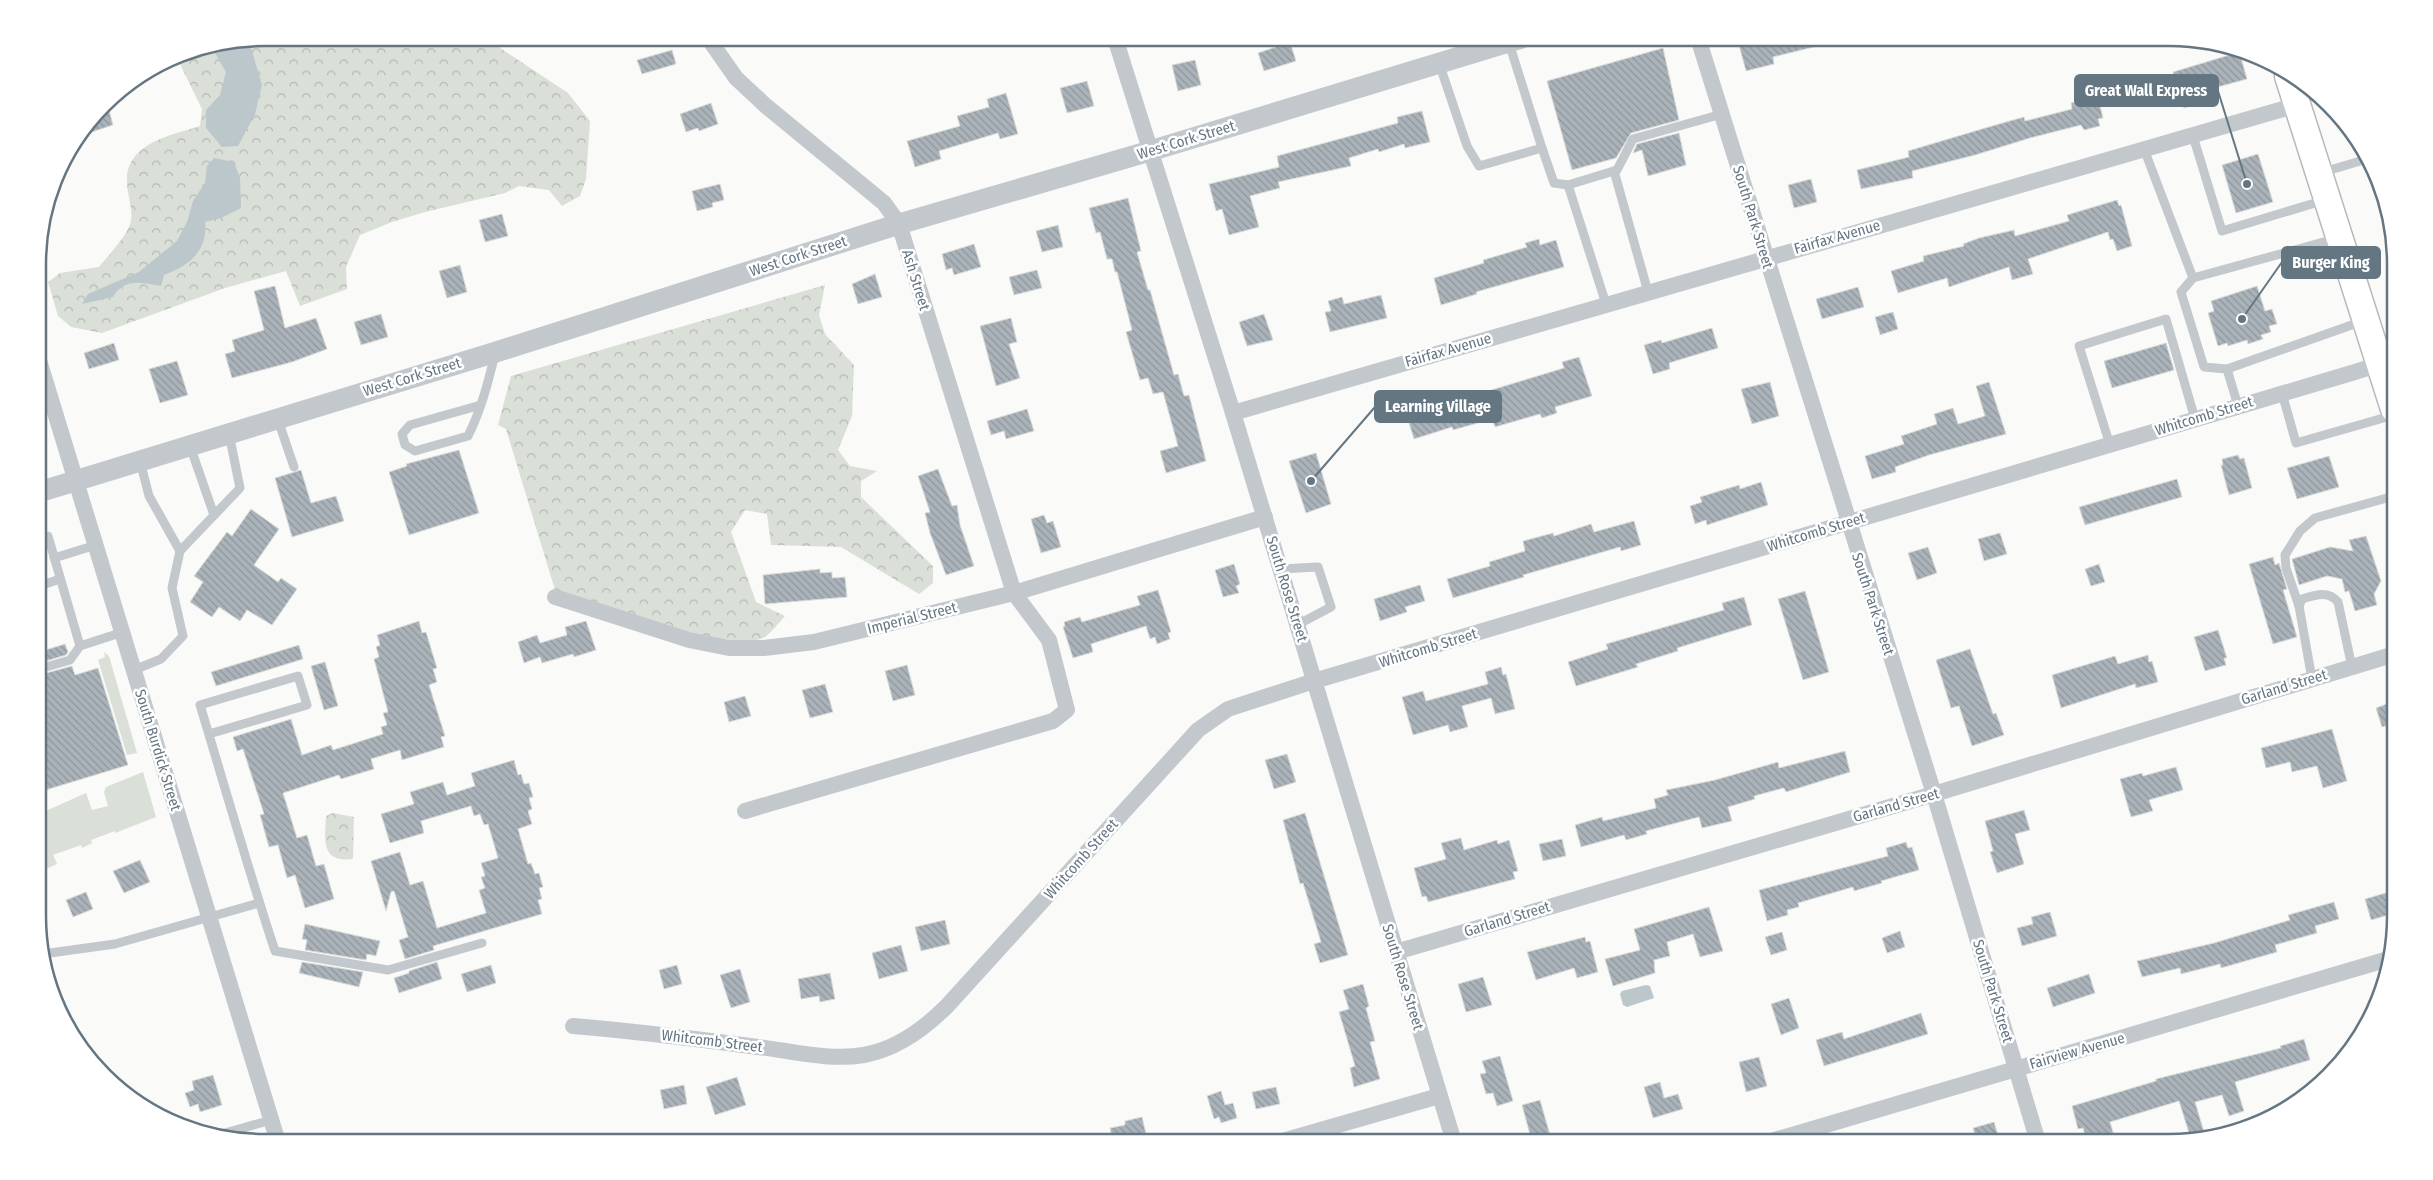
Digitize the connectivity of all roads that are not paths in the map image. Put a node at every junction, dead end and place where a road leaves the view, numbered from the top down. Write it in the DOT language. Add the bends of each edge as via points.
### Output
graph roads {
  1 [pos="714,46"];
  2 [pos="1117,46"];
  3 [pos="1495,46"];
  4 [pos="1516,46"];
  5 [pos="1701,46"];
  6 [pos="1439,63"];
  7 [pos="2290,83"];
  8 [pos="2297,106"];
  9 [pos="1722,114"];
  10 [pos="2193,136"];
  11 [pos="1542,148"];
  12 [pos="2144,149"];
  13 [pos="1150,151"];
  14 [pos="2360,160"];
  15 [pos="1614,171"];
  16 [pos="2319,173"];
  17 [pos="1568,185"];
  18 [pos="2327,200"];
  19 [pos="898,224"];
  20 [pos="2339,237"];
  21 [pos="1766,258"];
  22 [pos="2193,278"];
  23 [pos="1648,292"];
  24 [pos="1606,304"];
  25 [pos="2366,320"];
  26 [pos="496,352"];
  27 [pos="2387,359"];
  28 [pos="2227,369"];
  29 [pos="46,383"];
  30 [pos="2282,393"];
  31 [pos="481,405"];
  32 [pos="2238,406"];
  33 [pos="1233,413"];
  34 [pos="2387,417"];
  35 [pos="278,418"];
  36 [pos="2195,419"];
  37 [pos="229,433"];
  38 [pos="190,445"];
  39 [pos="2110,445"];
  40 [pos="140,461"];
  41 [pos="294,467"];
  42 [pos="76,480"];
  43 [pos="46,489"];
  44 [pos="2387,498"];
  45 [pos="214,515"];
  46 [pos="1265,517"];
  47 [pos="1848,523"];
  48 [pos="46,537"];
  49 [pos="96,545"];
  50 [pos="180,550"];
  51 [pos="54,558"];
  52 [pos="1280,568"];
  53 [pos="60,579"];
  54 [pos="46,584"];
  55 [pos="1014,593"];
  56 [pos="555,597"];
  57 [pos="2299,606"];
  58 [pos="1297,625"];
  59 [pos="123,632"];
  60 [pos="80,646"];
  61 [pos="2387,656"];
  62 [pos="46,667"];
  63 [pos="2352,667"];
  64 [pos="134,670"];
  65 [pos="2312,679"];
  66 [pos="1314,681"];
  67 [pos="209,734"];
  68 [pos="1934,794"];
  69 [pos="744,811"];
  70 [pos="259,903"];
  71 [pos="210,918"];
  72 [pos="482,943"];
  73 [pos="1396,952"];
  74 [pos="49,953"];
  75 [pos="2383,961"];
  76 [pos="573,1026"];
  77 [pos="2016,1069"];
  78 [pos="1439,1096"];
  79 [pos="271,1120"];
  80 [pos="233,1132"];
  81 [pos="275,1134"];
  82 [pos="1306,1134"];
  83 [pos="1451,1134"];
  84 [pos="1795,1134"];
  85 [pos="2036,1134"];
  1 -- 19 [label="street, Ash Street" via="736,78 884,203"];
  2 -- 13 [label="street, South Rose Street"];
  3 -- 6 [label="street, West Cork Street"];
  4 -- 11 [label="lane"];
  5 -- 9 [label="street, South Park Street"];
  6 -- 11 [label="lane" via="1466,146 1478,166"];
  6 -- 13 [label="street, West Cork Street"];
  7 -- 8 [label="main road"];
  8 -- 10 [label="street, Fairfax Avenue"];
  8 -- 16 [label="main road"];
  9 -- 15 [label="lane" via="1633,139"];
  9 -- 21 [label="street, South Park Street"];
  10 -- 12 [label="street, Fairfax Avenue"];
  10 -- 18 [label="lane" via="2222,231"];
  11 -- 17 [label="lane" via="1554,183"];
  12 -- 21 [label="street, Fairfax Avenue"];
  12 -- 22 [label="lane"];
  13 -- 19 [label="street, West Cork Street"];
  13 -- 33 [label="street, South Rose Street"];
  14 -- 16 [label="lane"];
  15 -- 17 [label="lane"];
  15 -- 23 [label="lane"];
  16 -- 18 [label="main road"];
  17 -- 24 [label="lane"];
  18 -- 20 [label="main road"];
  19 -- 26 [label="street, West Cork Street"];
  19 -- 55 [label="street, Ash Street"];
  20 -- 22 [label="lane"];
  20 -- 25 [label="main road"];
  21 -- 23 [label="street, Fairfax Avenue"];
  21 -- 47 [label="street, South Park Street"];
  22 -- 28 [label="lane" via="2181,292 2204,367"];
  23 -- 24 [label="street, Fairfax Avenue"];
  24 -- 33 [label="street, Fairfax Avenue"];
  25 -- 27 [label="main road"];
  25 -- 28 [label="lane"];
  26 -- 31 [label="lane"];
  26 -- 35 [label="street, West Cork Street"];
  27 -- 30 [label="street, Whitcomb Street"];
  28 -- 32 [label="lane"];
  29 -- 42 [label="street, South Burdick Street"];
  30 -- 32 [label="street, Whitcomb Street"];
  30 -- 34 [label="lane" via="2296,443"];
  31 -- 31 [label="lane" via="468,436 415,451 405,445 402,434 410,425"];
  32 -- 36 [label="street, Whitcomb Street"];
  33 -- 46 [label="street, South Rose Street"];
  35 -- 37 [label="street, West Cork Street"];
  35 -- 41 [label="lane"];
  36 -- 39 [label="street, Whitcomb Street"];
  36 -- 39 [label="lane" via="2166,319 2079,346"];
  37 -- 38 [label="street, West Cork Street"];
  37 -- 45 [label="lane" via="240,488"];
  38 -- 40 [label="street, West Cork Street"];
  38 -- 45 [label="lane"];
  39 -- 47 [label="street, Whitcomb Street"];
  40 -- 42 [label="street, West Cork Street"];
  40 -- 50 [label="lane" via="150,496"];
  42 -- 43 [label="street, West Cork Street"];
  42 -- 49 [label="street, South Burdick Street"];
  44 -- 57 [label="lane" via="2315,518 2300,531 2286,555 2286,568"];
  45 -- 50 [label="lane"];
  46 -- 52 [label="street, South Rose Street"];
  46 -- 55 [label="street, Imperial Street"];
  47 -- 66 [label="street, Whitcomb Street"];
  47 -- 68 [label="street, South Park Street"];
  48 -- 51 [label="lane"];
  49 -- 51 [label="lane"];
  49 -- 59 [label="street, South Burdick Street"];
  50 -- 64 [label="lane" via="172,588 182,636 161,659"];
  51 -- 53 [label="lane"];
  52 -- 58 [label="street, South Rose Street"];
  52 -- 58 [label="lane" via="1318,567 1331,607"];
  53 -- 54 [label="lane"];
  53 -- 60 [label="lane"];
  55 -- 56 [label="street, Imperial Street" via="814,642 764,648 729,648 689,640"];
  55 -- 69 [label="street, Ash Street" via="1049,640 1067,710 1053,721"];
  57 -- 63 [label="lane" via="2302,599 2325,594 2334,596"];
  57 -- 65 [label="lane"];
  58 -- 66 [label="street, South Rose Street"];
  59 -- 60 [label="lane"];
  59 -- 64 [label="street, South Burdick Street"];
  60 -- 62 [label="lane" via="70,660"];
  61 -- 63 [label="street, Garland Street"];
  63 -- 65 [label="street, Garland Street"];
  64 -- 71 [label="street, South Burdick Street"];
  65 -- 68 [label="street, Garland Street"];
  66 -- 73 [label="street, South Rose Street"];
  66 -- 76 [label="street, Whitcomb Street" via="1228,709 1198,730 947,1006 928,1025 896,1045 866,1055 821,1055"];
  67 -- 67 [label="lane" via="200,705 298,676 307,705"];
  67 -- 70 [label="lane"];
  68 -- 73 [label="street, Garland Street"];
  68 -- 77 [label="street, South Park Street"];
  70 -- 71 [label="lane"];
  70 -- 72 [label="lane" via="275,950 388,970"];
  71 -- 74 [label="lane" via="115,944"];
  71 -- 79 [label="street, South Burdick Street"];
  73 -- 78 [label="street, South Rose Street"];
  75 -- 77 [label="street, Fairview Avenue"];
  77 -- 84 [label="street, Fairview Avenue"];
  77 -- 85 [label="street, South Park Street"];
  78 -- 82 [label="street"];
  78 -- 83 [label="street, South Rose Street"];
  79 -- 80 [label="lane"];
  79 -- 81 [label="street, South Burdick Street"];
}
